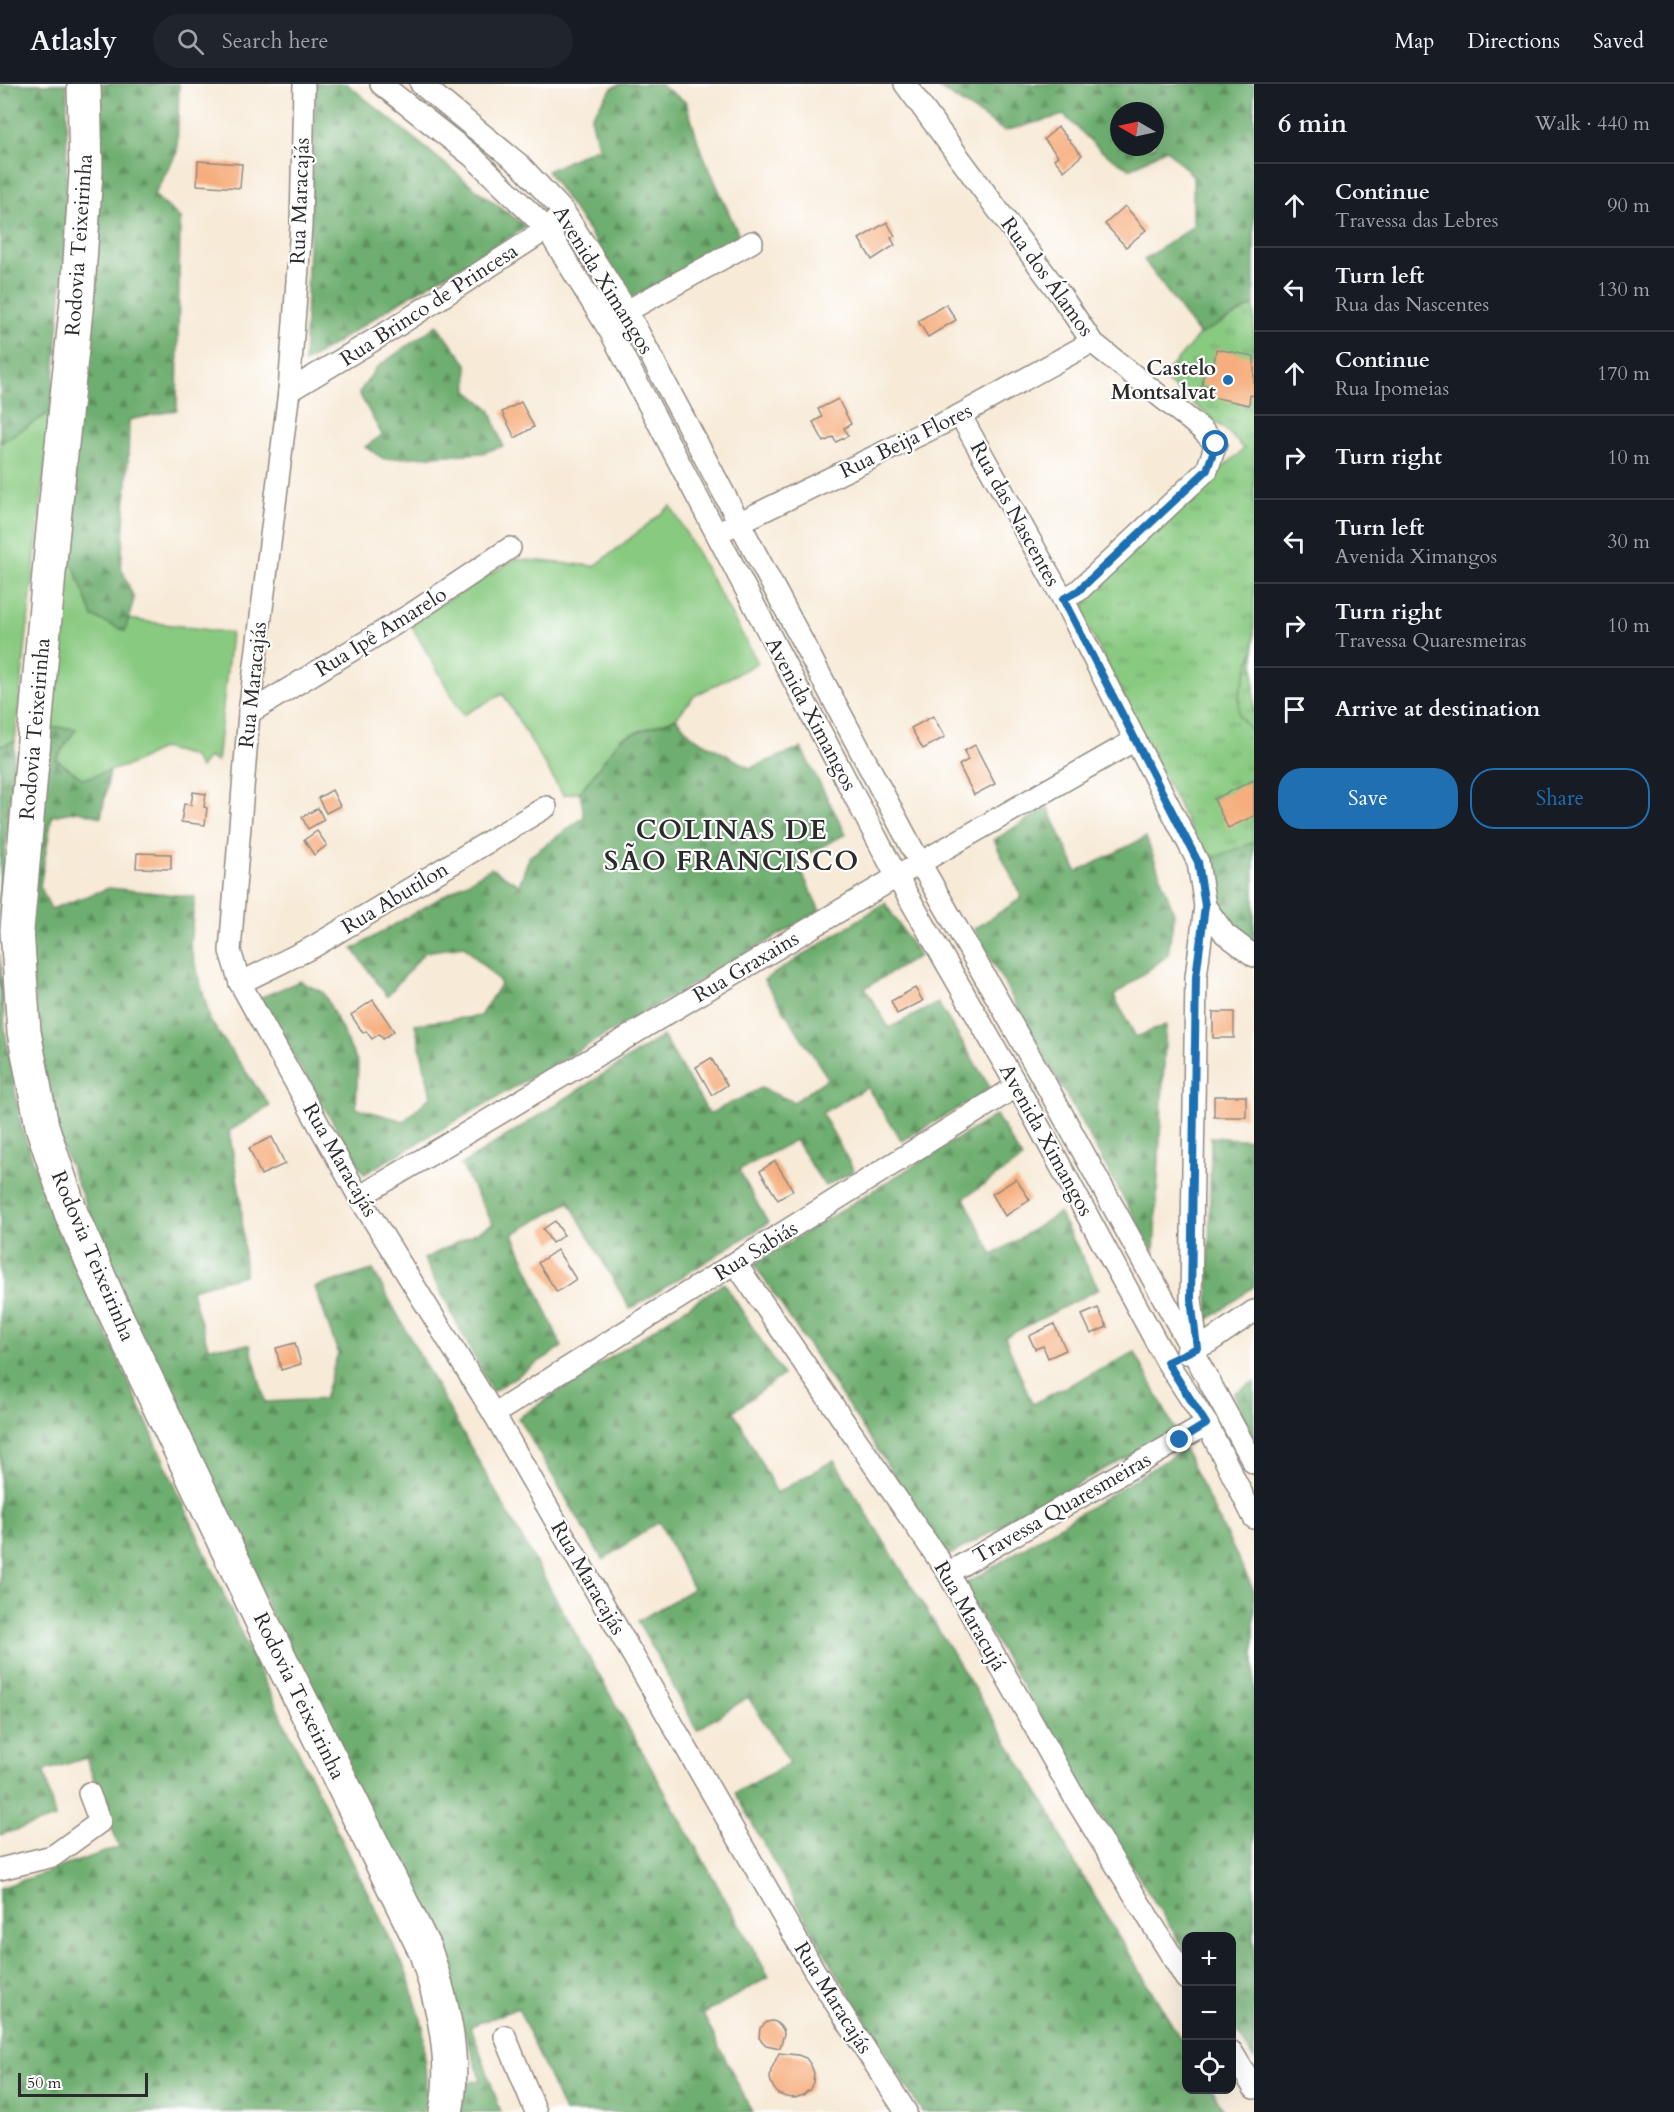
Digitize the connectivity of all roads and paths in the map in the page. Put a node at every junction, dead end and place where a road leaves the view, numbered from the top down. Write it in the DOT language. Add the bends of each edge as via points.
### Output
graph roads {
  1 [pos="84,84"];
  2 [pos="304,84"];
  3 [pos="381,84"];
  4 [pos="421,84"];
  5 [pos="905,84"];
  6 [pos="564,212"];
  7 [pos="547,229"];
  8 [pos="752,242"];
  9 [pos="627,311"];
  10 [pos="1092,342"];
  11 [pos="289,391"];
  12 [pos="960,415"];
  13 [pos="739,523"];
  14 [pos="716,533"];
  15 [pos="510,548"];
  16 [pos="1063,599"];
  17 [pos="249,713"];
  18 [pos="1135,740"];
  19 [pos="546,807"];
  20 [pos="920,863"];
  21 [pos="897,877"];
  22 [pos="1205,906"];
  23 [pos="1254,957"];
  24 [pos="240,983"];
  25 [pos="1017,1086"];
  26 [pos="359,1197"];
  27 [pos="736,1264"];
  28 [pos="1254,1311"];
  29 [pos="1195,1348"];
  30 [pos="1167,1362"];
  31 [pos="494,1414"];
  32 [pos="1206,1424"];
  33 [pos="1254,1463"];
  34 [pos="1254,1518"];
  35 [pos="948,1574"];
  36 [pos="89,1794"];
  37 [pos="0,1869"];
  38 [pos="1182,1972"];
  39 [pos="505,2036"];
  40 [pos="1236,2059"];
  41 [pos="1254,2088"];
  42 [pos="446,2112"];
  43 [pos="537,2112"];
  44 [pos="906,2112"];
  1 -- 42 [label="main road, Rodovia Teixeirinha" via="86,172 78,291 17,930 24,1032 42,1126 70,1213 268,1634 425,1950 446,2027"];
  2 -- 11 [label="street, Rua Maracajás" via="301,226"];
  3 -- 7 [label="street, Avenida Ximangos" via="472,156"];
  4 -- 6 [label="street, Avenida Ximangos" via="520,165"];
  5 -- 10 [label="street, Rua dos Álamos"];
  6 -- 7 [label="street, Rua Brinco de Princesa"];
  6 -- 9 [label="street, Avenida Ximangos"];
  7 -- 11 [label="street, Rua Brinco de Princesa"];
  7 -- 14 [label="street, Avenida Ximangos" via="611,333"];
  8 -- 9 [label="street"];
  9 -- 13 [label="street, Avenida Ximangos"];
  10 -- 12 [label="street, Rua Beija Flores"];
  10 -- 16 [label="street, Rua dos Álamos" via="1216,444 1207,470 1078,591"];
  11 -- 17 [label="street, Rua Maracajás"];
  12 -- 13 [label="street, Rua Beija Flores"];
  12 -- 16 [label="street, Rua das Nascentes"];
  13 -- 14 [label="street, Rua Beija Flores"];
  13 -- 20 [label="street, Avenida Ximangos"];
  14 -- 21 [label="street, Avenida Ximangos"];
  15 -- 17 [label="street, Rua Ipê Amarelo" via="413,613"];
  16 -- 18 [label="street, Rua das Nascentes"];
  17 -- 24 [label="street, Rua Maracajás" via="230,951"];
  18 -- 20 [label="street, Rua Graxains"];
  18 -- 22 [label="street, Rua das Nascentes" via="1198,862"];
  19 -- 24 [label="street, Rua Abutilon" via="313,947"];
  20 -- 21 [label="street, Rua Graxains"];
  20 -- 29 [label="street, Avenida Ximangos"];
  21 -- 25 [label="street, Avenida Ximangos"];
  21 -- 26 [label="street, Rua Graxains"];
  22 -- 23 [label="street, Rua das Nascentes" via="1225,934"];
  22 -- 29 [label="street" via="1196,989 1191,1299"];
  24 -- 26 [label="street, Rua Maracajás"];
  25 -- 27 [label="street, Rua Sabiás"];
  25 -- 30 [label="street, Avenida Ximangos"];
  26 -- 31 [label="street, Rua Maracajás"];
  27 -- 31 [label="street, Rua Sabiás"];
  27 -- 35 [label="street, Rua Maracujá"];
  28 -- 29 [label="street"];
  29 -- 30 [label="street"];
  29 -- 33 [label="street, Avenida Ximangos"];
  30 -- 32 [label="street, Avenida Ximangos"];
  31 -- 44 [label="street, Rua Maracajás" via="814,1970"];
  32 -- 34 [label="street, Avenida Ximangos"];
  32 -- 35 [label="street, Travessa Quaresmeiras"];
  35 -- 38 [label="street, Rua Maracujá" via="1076,1800"];
  36 -- 37 [label="street" via="100,1822 53,1856"];
  39 -- 43 [label="street"];
  40 -- 41 [label="street"];
}
